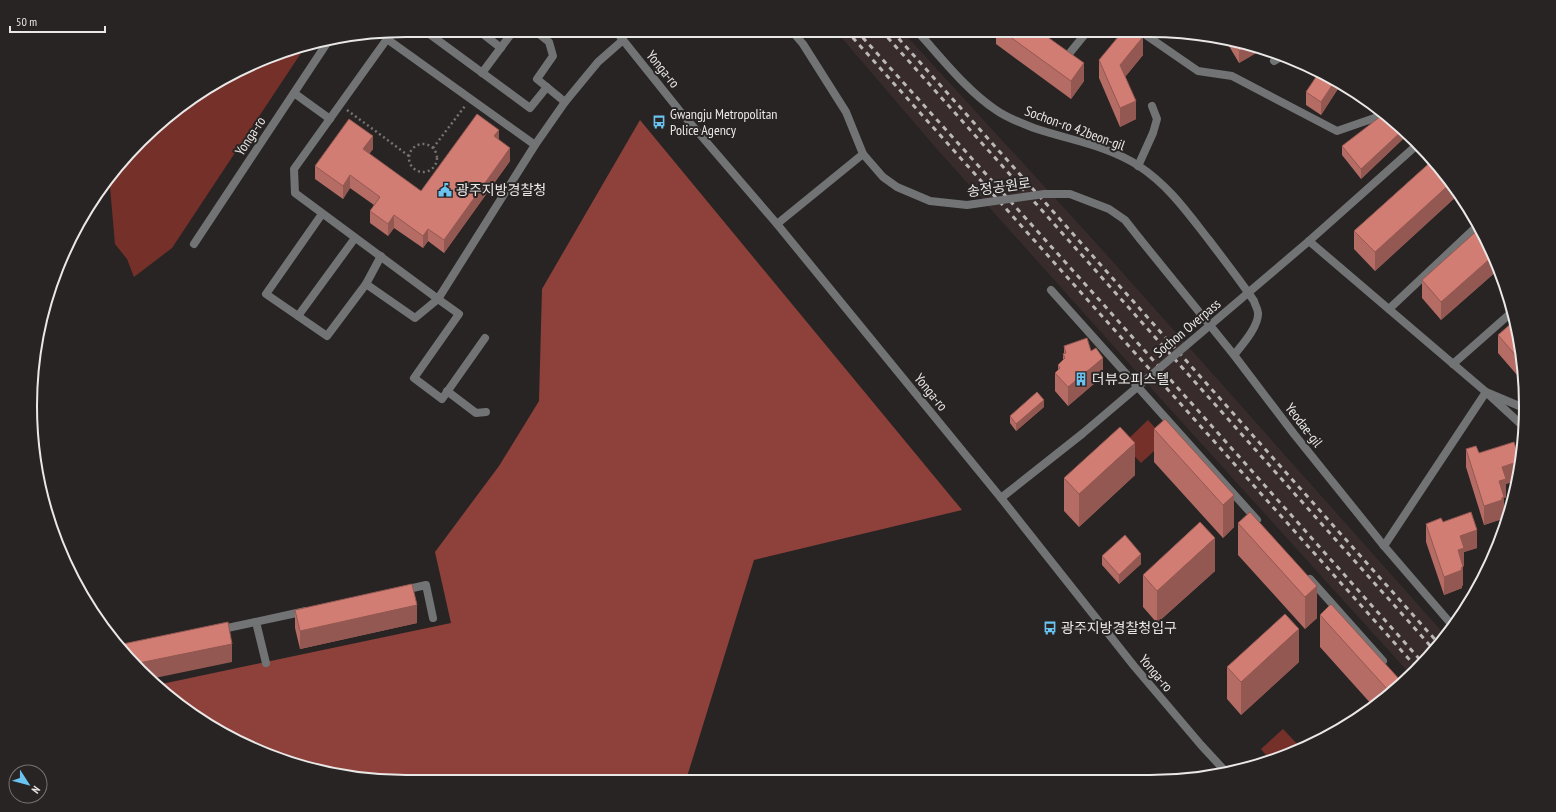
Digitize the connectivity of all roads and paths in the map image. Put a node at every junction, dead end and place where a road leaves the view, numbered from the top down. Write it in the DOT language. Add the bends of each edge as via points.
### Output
graph roads {
  1 [pos="433,37"];
  2 [pos="487,37"];
  3 [pos="509,37"];
  4 [pos="543,37"];
  5 [pos="621,37"];
  6 [pos="796,37"];
  7 [pos="923,37"];
  8 [pos="1083,37"];
  9 [pos="1149,37"];
  10 [pos="388,38"];
  11 [pos="391,38"];
  12 [pos="623,40"];
  13 [pos="325,46"];
  14 [pos="501,48"];
  15 [pos="1059,56"];
  16 [pos="482,73"];
  17 [pos="547,87"];
  18 [pos="294,93"];
  19 [pos="470,99"];
  20 [pos="565,102"];
  21 [pos="340,105"];
  22 [pos="1152,106"];
  23 [pos="1379,116"];
  24 [pos="330,119"];
  25 [pos="535,145"];
  26 [pos="433,148"];
  27 [pos="1414,148"];
  28 [pos="863,154"];
  29 [pos="409,156"];
  30 [pos="1138,166"];
  31 [pos="433,168"];
  32 [pos="438,171"];
  33 [pos="322,214"];
  34 [pos="777,224"];
  35 [pos="1473,230"];
  36 [pos="355,238"];
  37 [pos="1140,239"];
  38 [pos="1309,241"];
  39 [pos="194,244"];
  40 [pos="380,256"];
  41 [pos="366,284"];
  42 [pos="1051,290"];
  43 [pos="438,299"];
  44 [pos="1389,309"];
  45 [pos="298,316"];
  46 [pos="1507,316"];
  47 [pos="485,338"];
  48 [pos="1234,355"];
  49 [pos="1453,364"];
  50 [pos="447,391"];
  51 [pos="1486,392"];
  52 [pos="1519,406"];
  53 [pos="486,412"];
  54 [pos="1518,422"];
  55 [pos="1001,498"];
  56 [pos="1263,527"];
  57 [pos="1384,546"];
  58 [pos="1306,575"];
  59 [pos="395,591"];
  60 [pos="318,608"];
  61 [pos="433,618"];
  62 [pos="256,622"];
  63 [pos="1449,622"];
  64 [pos="211,631"];
  65 [pos="266,663"];
  66 [pos="1391,670"];
  67 [pos="1222,768"];
  1 -- 16 [label="street"];
  2 -- 14 [label="street"];
  3 -- 14 [label="street"];
  4 -- 17 [label="street" via="549,42 553,56 537,79"];
  5 -- 12 [label="street, Yonga-ro"];
  6 -- 28 [label="street, 송정공원로" via="846,112"];
  7 -- 30 [label="street, Sochon-ro 42beon-gil" via="968,86 996,110 1035,128 1109,151"];
  8 -- 15 [label="street" via="1065,60"];
  9 -- 23 [label="street" via="1198,71 1232,76 1337,131"];
  10 -- 21 [label="street"];
  11 -- 19 [label="street"];
  12 -- 20 [label="street" via="598,62"];
  12 -- 34 [label="street, Yonga-ro"];
  13 -- 18 [label="street, Yonga-ro"];
  14 -- 16 [label="street"];
  16 -- 17 [label="street" via="530,108"];
  17 -- 20 [label="street"];
  18 -- 24 [label="street"];
  18 -- 39 [label="street, Yonga-ro"];
  19 -- 25 [label="street"];
  19 -- 26 [label="path"];
  20 -- 25 [label="street"];
  21 -- 24 [label="street"];
  21 -- 29 [label="path"];
  22 -- 30 [label="street" via="1157,119"];
  24 -- 33 [label="street" via="294,169 295,193"];
  25 -- 43 [label="street"];
  26 -- 29 [label="path" via="427,144 418,145"];
  26 -- 31 [label="path" via="437,159"];
  27 -- 38 [label="street, Sochon Overpass"];
  28 -- 34 [label="street"];
  28 -- 37 [label="street, 송정공원로, bridge" via="883,177 897,187 930,202 966,205 1044,194 1070,194 1109,209 1125,220"];
  29 -- 31 [label="path" via="415,169 424,172"];
  30 -- 48 [label="street, Sochon-ro 42beon-gil" via="1161,183 1176,199 1254,301 1258,313 1256,322"];
  31 -- 32 [label="path"];
  33 -- 36 [label="street"];
  33 -- 45 [label="street" via="266,294"];
  34 -- 55 [label="street, Yonga-ro"];
  35 -- 44 [label="street"];
  36 -- 40 [label="street"];
  36 -- 45 [label="street"];
  37 -- 48 [label="street, Yeodae-gil"];
  38 -- 44 [label="street"];
  38 -- 55 [label="street, Sochon Overpass, bridge" via="1082,434"];
  40 -- 41 [label="street"];
  40 -- 43 [label="street"];
  41 -- 43 [label="street" via="415,318"];
  41 -- 45 [label="street" via="327,336"];
  42 -- 56 [label="street"];
  43 -- 50 [label="street" via="459,314 414,378 442,399"];
  44 -- 49 [label="street"];
  46 -- 49 [label="street"];
  47 -- 50 [label="street"];
  48 -- 57 [label="street, Yeodae-gil"];
  49 -- 51 [label="street"];
  50 -- 53 [label="street" via="476,412"];
  51 -- 52 [label="street"];
  51 -- 54 [label="street"];
  51 -- 57 [label="street"];
  55 -- 67 [label="street, Yonga-ro" via="1134,666"];
  57 -- 63 [label="street, Yeodae-gil"];
  58 -- 66 [label="street"];
  59 -- 61 [label="street" via="426,585"];
  60 -- 62 [label="street"];
  62 -- 64 [label="street"];
  62 -- 65 [label="street"];
}
